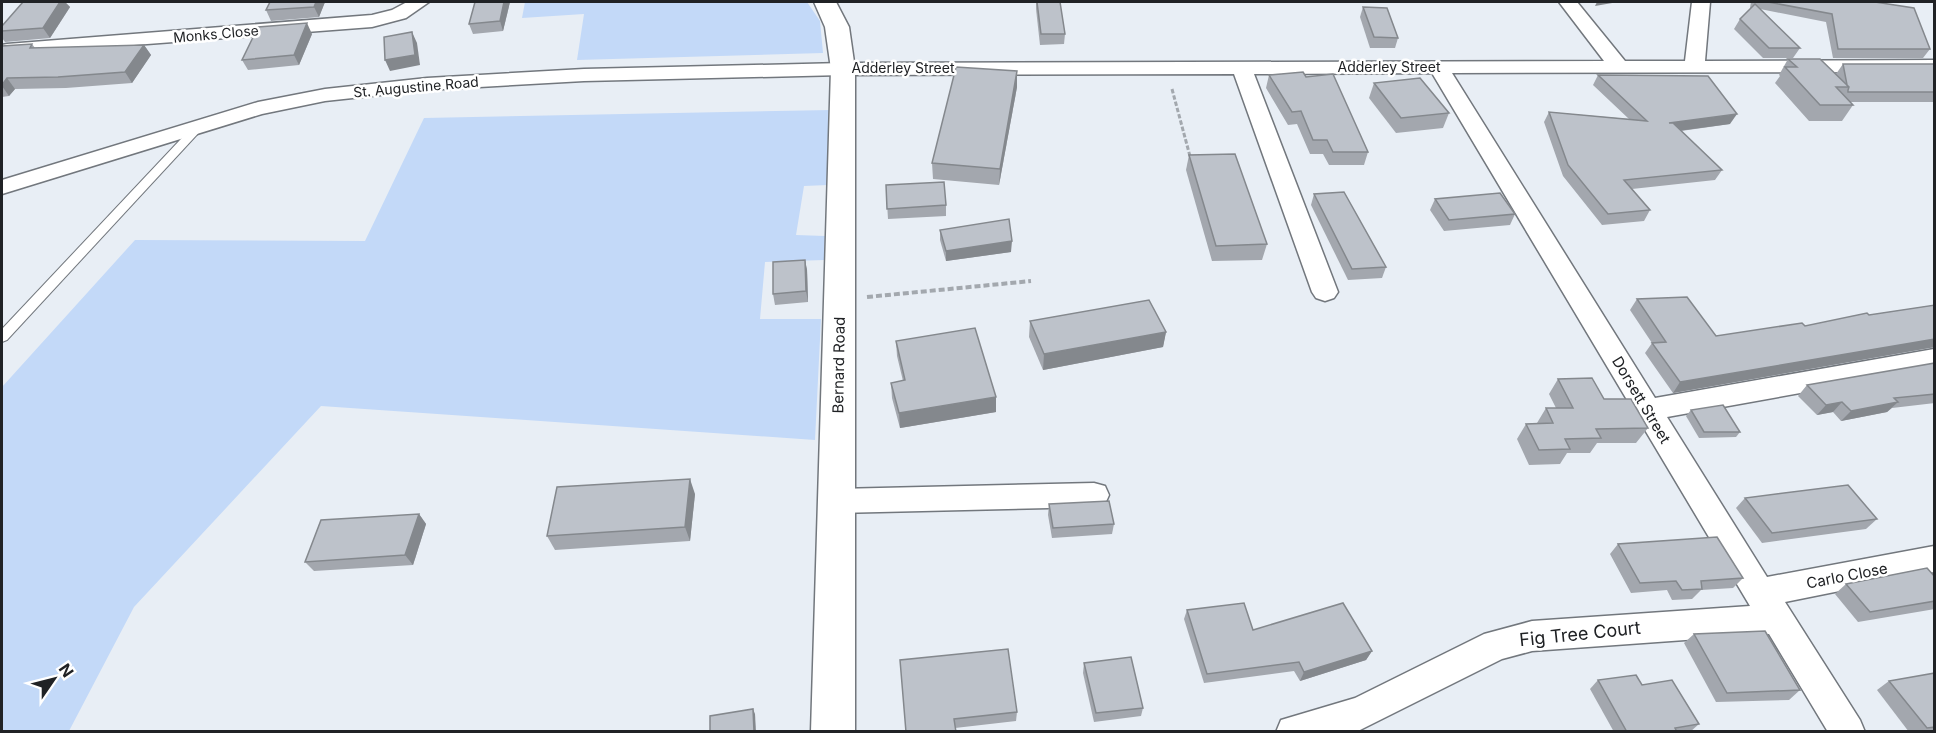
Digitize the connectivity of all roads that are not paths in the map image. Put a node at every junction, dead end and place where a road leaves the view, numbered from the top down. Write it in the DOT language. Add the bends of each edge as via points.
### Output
graph roads {
  1 [pos="420,2"];
  2 [pos="825,2"];
  3 [pos="1568,2"];
  4 [pos="1701,2"];
  5 [pos="7,50"];
  6 [pos="1695,66"];
  7 [pos="1935,66"];
  8 [pos="1438,67"];
  9 [pos="1619,67"];
  10 [pos="1242,68"];
  11 [pos="843,69"];
  12 [pos="200,125"];
  13 [pos="2,187"];
  14 [pos="1325,292"];
  15 [pos="2,337"];
  16 [pos="1935,359"];
  17 [pos="1647,410"];
  18 [pos="1094,495"];
  19 [pos="837,501"];
  20 [pos="1935,559"];
  21 [pos="1768,606"];
  22 [pos="833,732"];
  23 [pos="1293,732"];
  24 [pos="1848,732"];
  1 -- 5 [label="street, Monks Close" via="399,14 372,21"];
  2 -- 11 [label="main road, Bernard Road" via="837,27"];
  3 -- 9 [label="street"];
  4 -- 6 [label="street"];
  6 -- 7 [label="street, Adderley Street"];
  6 -- 9 [label="street, Adderley Street"];
  8 -- 9 [label="street, Adderley Street"];
  8 -- 10 [label="street, Adderley Street"];
  8 -- 17 [label="street, Dorsett Street"];
  10 -- 11 [label="street, Adderley Street"];
  10 -- 14 [label="street"];
  11 -- 12 [label="street, St. Augustine Road" via="584,75 427,84 325,95"];
  11 -- 19 [label="main road, Bernard Road"];
  12 -- 13 [label="street, St. Augustine Road"];
  12 -- 15 [label="lane"];
  16 -- 17 [label="street"];
  17 -- 21 [label="street, Dorsett Street"];
  18 -- 19 [label="street"];
  19 -- 22 [label="main road, Bernard Road"];
  20 -- 21 [label="street, Carlo Close"];
  21 -- 23 [label="street, Fig Tree Court" via="1532,636 1496,645 1360,713"];
  21 -- 24 [label="street, Dorsett Street"];
}
